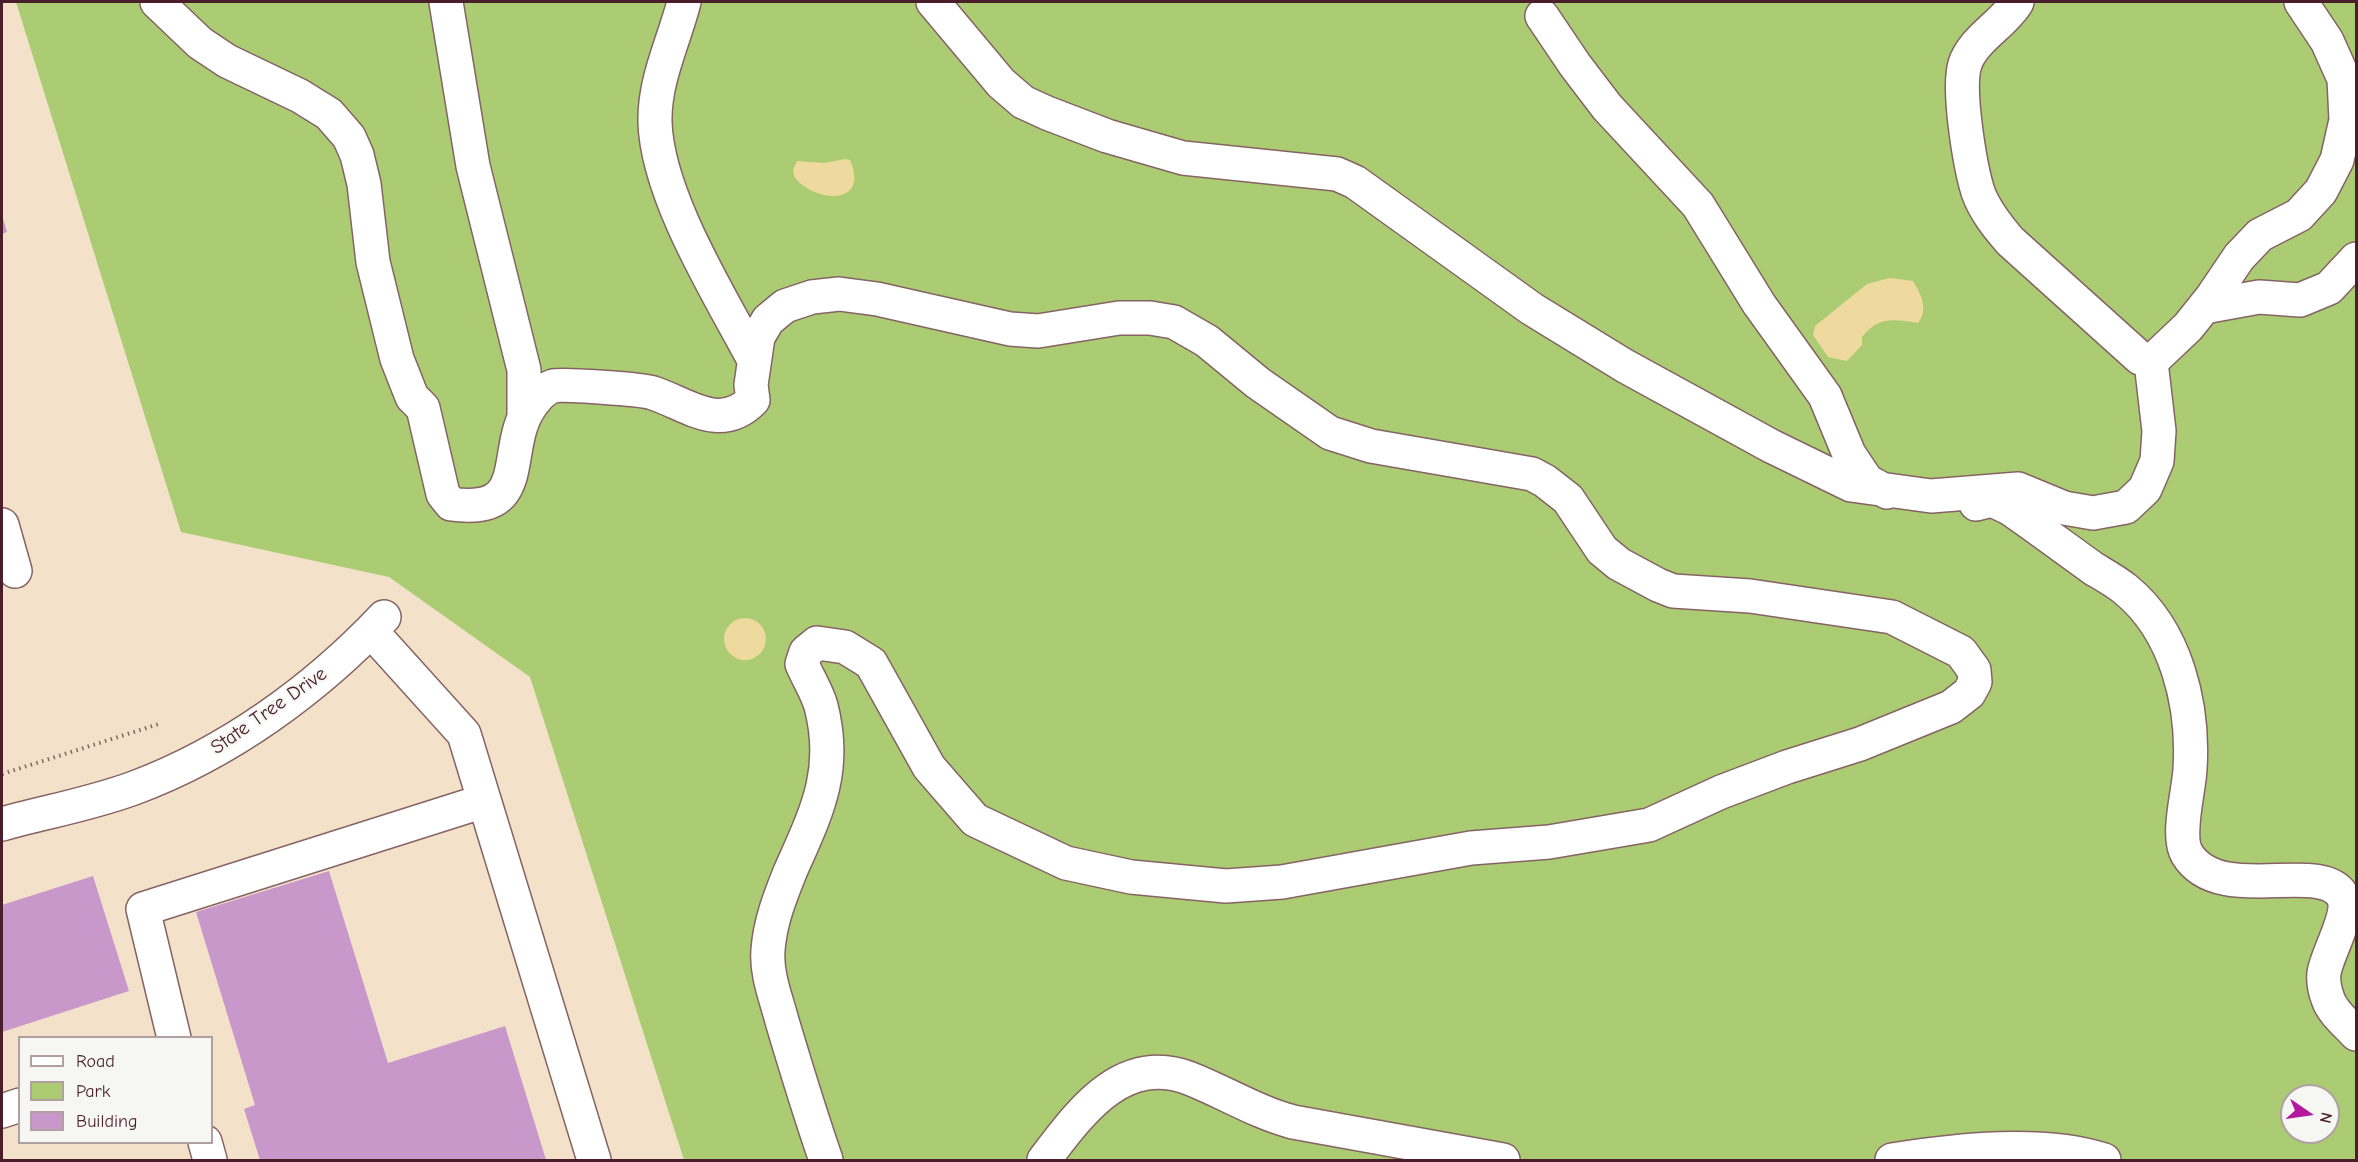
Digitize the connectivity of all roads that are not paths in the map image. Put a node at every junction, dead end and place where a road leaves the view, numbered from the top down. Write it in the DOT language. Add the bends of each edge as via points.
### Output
graph roads {
  1 [pos="157,2"];
  2 [pos="446,2"];
  3 [pos="684,2"];
  4 [pos="933,2"];
  5 [pos="2018,2"];
  6 [pos="2301,2"];
  7 [pos="1542,16"];
  8 [pos="2356,259"];
  9 [pos="2204,307"];
  10 [pos="753,358"];
  11 [pos="2151,362"];
  12 [pos="525,414"];
  13 [pos="1888,492"];
  14 [pos="1931,496"];
  15 [pos="2,525"];
  16 [pos="15,571"];
  17 [pos="484,801"];
  18 [pos="2,824"];
  19 [pos="2356,1034"];
  20 [pos="174,1036"];
  21 [pos="18,1106"];
  22 [pos="2,1111"];
  23 [pos="205,1144"];
  24 [pos="210,1161"];
  25 [pos="594,1161"];
  26 [pos="826,1161"];
  27 [pos="1044,1161"];
  28 [pos="1503,1161"];
  29 [pos="1892,1161"];
  30 [pos="2104,1161"];
  1 -- 12 [label="street" via="200,43 329,114 349,137 364,184 374,262 397,359 408,389 423,408 443,494 451,504 485,504 502,494 512,477 515,444"];
  2 -- 12 [label="street" via="473,166 524,370"];
  3 -- 10 [label="street" via="657,99 655,123 660,155 672,198"];
  4 -- 13 [label="street" via="1001,83 1023,102 1107,136 1183,158 1337,174 1355,182 1532,309 1625,366 1803,463 1851,485"];
  5 -- 11 [label="street" via="1972,51 1965,64 1962,85 1971,163 1979,192 1993,222 2010,241 2140,358"];
  6 -- 9 [label="street" via="2327,41 2344,79 2346,120 2337,160 2321,191 2299,215 2260,234"];
  7 -- 13 [label="street" via="1607,107 1698,205 1759,304 1825,396 1850,454 1867,481"];
  8 -- 9 [label="street" via="2329,288 2300,300 2259,297"];
  9 -- 11 [label="street"];
  10 -- 12 [label="street" via="753,400 741,412 720,417 692,410 652,392 621,387 554,386 538,395"];
  10 -- 26 [label="street" via="758,337 768,320 784,306 839,294 1019,330 1072,328 1119,318 1174,322 1207,341 1330,433 1371,446 1532,474 1545,481 1568,499 1602,550 1658,585 1673,591 1750,596 1892,616 1961,652 1974,670 1975,682 1969,693 1951,706 1850,748 1721,792 1649,825 1549,842 1460,850 1282,882 1226,886 1131,877 1066,863 975,820 929,767 871,663 845,647 817,643 806,652 802,664 824,722 826,781 771,924 768,966"];
  11 -- 14 [label="street" via="2159,431 2157,461 2145,489 2126,507 2093,513 2064,508 2018,489"];
  13 -- 14 [label="street"];
  14 -- 19 [label="street" via="1948,504 1967,506 1992,500 2009,508 2125,589 2142,607 2168,644 2191,727 2189,793 2182,834 2187,854 2218,879 2310,881 2332,886 2342,894 2346,907 2324,972 2324,986 2328,1002"];
  15 -- 16 [label="street"];
  17 -- 18 [label="street, State Tree Drive" via="464,734 378,624 344,659 226,746 134,788"];
  17 -- 20 [label="street" via="143,909"];
  17 -- 25 [label="street"];
  21 -- 22 [label="street"];
  23 -- 24 [label="street"];
  27 -- 28 [label="street" via="1094,1099 1132,1077 1154,1073 1192,1079 1265,1115"];
  29 -- 30 [label="street" via="2008,1150 2057,1152"];
}
